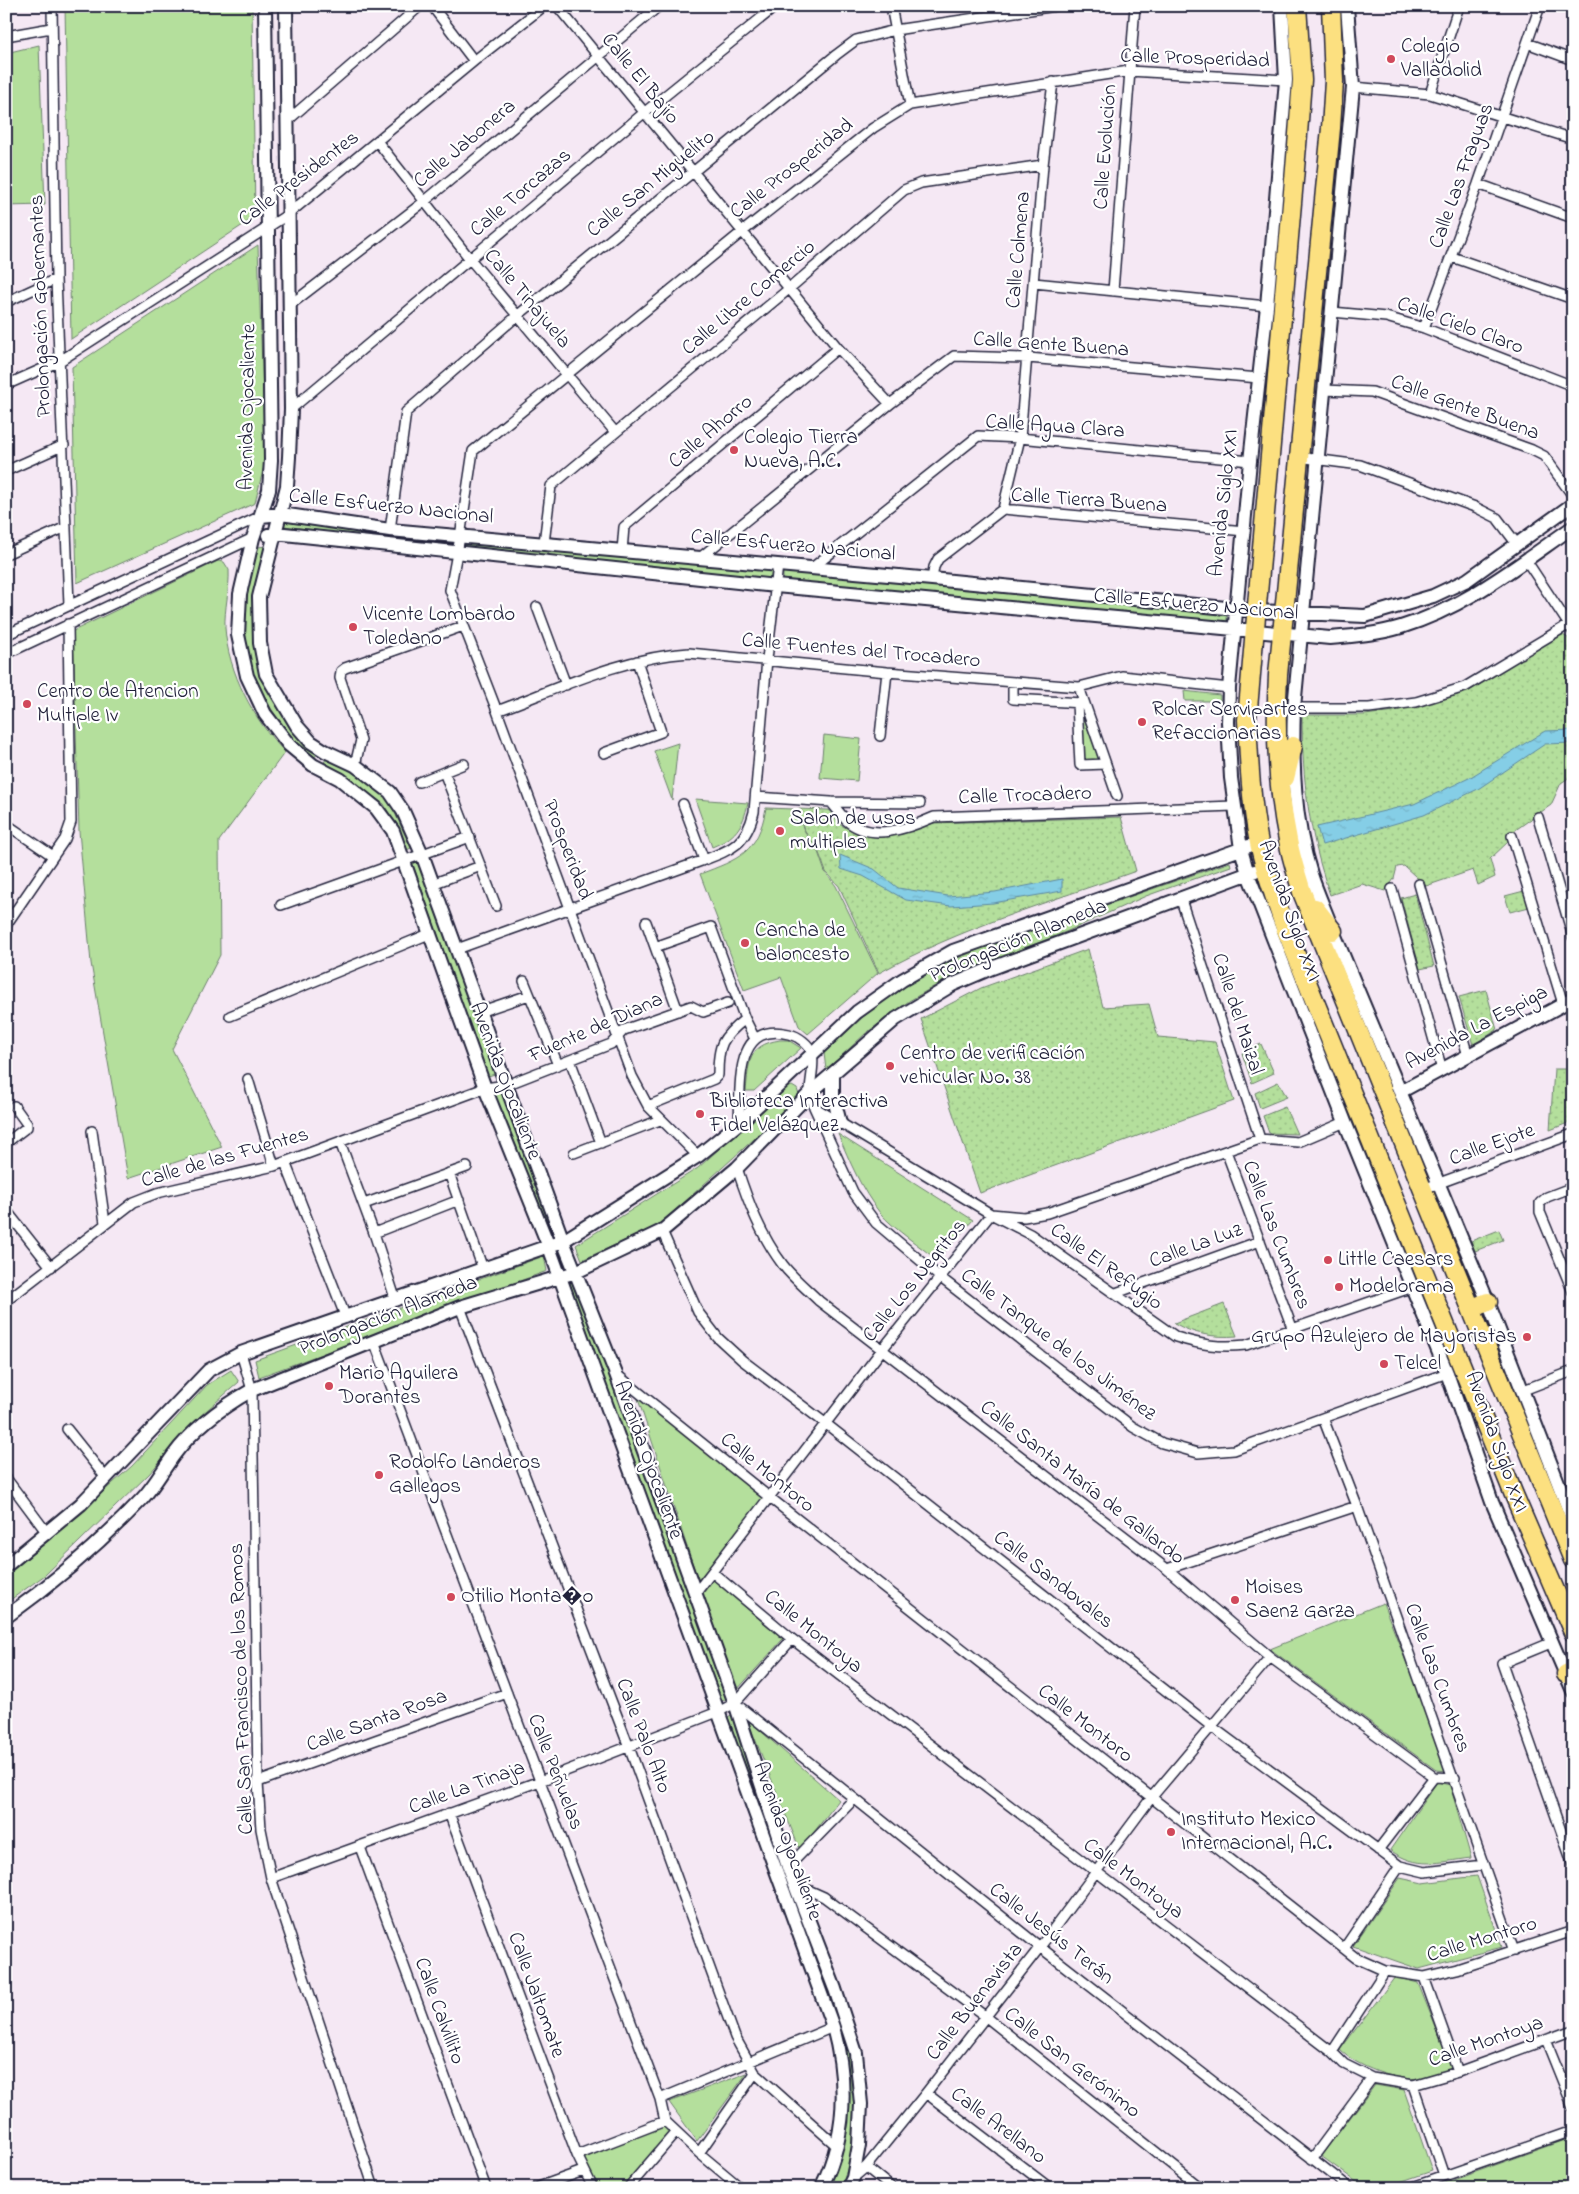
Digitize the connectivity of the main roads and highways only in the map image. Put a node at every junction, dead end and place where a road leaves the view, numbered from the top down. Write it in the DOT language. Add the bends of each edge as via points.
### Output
graph roads {
  1 [pos="265,6"];
  2 [pos="286,6"];
  3 [pos="1282,6"];
  4 [pos="1297,6"];
  5 [pos="1330,6"];
  6 [pos="1347,6"];
  7 [pos="1573,504"];
  8 [pos="281,514"];
  9 [pos="261,516"];
  10 [pos="1573,527"];
  11 [pos="275,533"];
  12 [pos="253,538"];
  13 [pos="1235,608"];
  14 [pos="1257,611"];
  15 [pos="1284,612"];
  16 [pos="1302,613"];
  17 [pos="1233,629"];
  18 [pos="1255,632"];
  19 [pos="1282,633"];
  20 [pos="1300,635"];
  21 [pos="1293,746"];
  22 [pos="1281,796"];
  23 [pos="1259,842"];
  24 [pos="1241,849"];
  25 [pos="1256,871"];
  26 [pos="1302,892"];
  27 [pos="1333,931"];
  28 [pos="1568,1002"];
  29 [pos="832,1074"];
  30 [pos="1400,1092"];
  31 [pos="840,1122"];
  32 [pos="1430,1186"];
  33 [pos="1402,1238"];
  34 [pos="563,1241"];
  35 [pos="549,1247"];
  36 [pos="576,1272"];
  37 [pos="560,1276"];
  38 [pos="1480,1305"];
  39 [pos="1573,1521"];
  40 [pos="1573,1560"];
  41 [pos="6,1566"];
  42 [pos="6,1617"];
  43 [pos="1573,1632"];
  44 [pos="1569,1672"];
  45 [pos="1573,1691"];
  46 [pos="851,2183"];
  47 [pos="821,2188"];
  1 -- 9 [label="main road, Avenida Ojocaliente" via="271,460 269,490"];
  2 -- 8 [label="main road, Avenida Ojocaliente" via="291,409 287,486"];
  3 -- 13 [label="main road, Avenida Siglo XXI" via="1286,80 1267,306"];
  4 -- 14 [label="highway, Avenida Siglo XXI" via="1302,80"];
  5 -- 15 [label="highway, Avenida Siglo XXI" via="1334,81 1331,128"];
  6 -- 16 [label="main road, Avenida Siglo XXI" via="1353,87"];
  7 -- 16 [label="main road, Calle Esfuerzo Nacional" via="1467,580 1433,596 1364,616"];
  8 -- 9 [label="main road, Calle Esfuerzo Nacional"];
  8 -- 11 [label="main road, Avenida Ojocaliente"];
  8 -- 13 [label="main road, Calle Esfuerzo Nacional" via="390,530"];
  9 -- 12 [label="main road, Avenida Ojocaliente"];
  10 -- 20 [label="main road, Calle Esfuerzo Nacional" via="1472,596 1436,615 1401,628 1368,635 1330,638"];
  11 -- 12 [label="main road, Calle Esfuerzo Nacional"];
  11 -- 17 [label="main road, Calle Esfuerzo Nacional" via="776,586"];
  11 -- 34 [label="main road, Avenida Ojocaliente" via="259,597 260,643 266,674 302,732 325,751 355,765 390,792 403,811 422,854"];
  12 -- 35 [label="main road, Avenida Ojocaliente" via="240,594 238,635 247,676 265,714 289,745 376,808 393,831 485,1088"];
  13 -- 14 [label="main road, Calle Esfuerzo Nacional"];
  13 -- 17 [label="main road, Avenida Siglo XXI"];
  14 -- 15 [label="main road, Calle Esfuerzo Nacional"];
  14 -- 18 [label="highway, Avenida Siglo XXI"];
  15 -- 16 [label="main road, Calle Esfuerzo Nacional"];
  15 -- 19 [label="highway, Avenida Siglo XXI"];
  16 -- 20 [label="main road, Avenida Siglo XXI"];
  17 -- 18 [label="main road, Calle Esfuerzo Nacional"];
  17 -- 24 [label="main road, Avenida Siglo XXI" via="1229,750"];
  18 -- 19 [label="main road, Calle Esfuerzo Nacional"];
  18 -- 23 [label="highway, Avenida Siglo XXI" via="1246,720 1250,784"];
  19 -- 20 [label="main road, Calle Esfuerzo Nacional"];
  19 -- 22 [label="highway, Avenida Siglo XXI" via="1276,721"];
  20 -- 21 [label="main road, Avenida Siglo XXI"];
  21 -- 22 [label="highway"];
  21 -- 27 [label="main road, Avenida Siglo XXI" via="1301,830 1311,873"];
  22 -- 26 [label="highway, Avenida Siglo XXI" via="1288,841"];
  23 -- 24 [label="main road, Prolongación Alameda"];
  23 -- 25 [label="highway, Avenida Siglo XXI"];
  24 -- 25 [label="main road, Avenida Siglo XXI"];
  24 -- 34 [label="main road, Prolongación Alameda" via="953,951 902,980 857,1012 739,1123 698,1156"];
  25 -- 29 [label="main road, Prolongación Alameda" via="952,985 896,1019"];
  25 -- 33 [label="highway, Avenida Siglo XXI" via="1287,933"];
  25 -- 33 [label="main road, Avenida Siglo XXI" via="1345,1122"];
  26 -- 27 [label="highway"];
  26 -- 32 [label="highway, Avenida Siglo XXI"];
  27 -- 30 [label="main road, Avenida Siglo XXI"];
  28 -- 30 [label="main road, Avenida La Espiga"];
  29 -- 31 [label="main road"];
  29 -- 36 [label="main road, Prolongación Alameda" via="737,1168 662,1231"];
  30 -- 32 [label="main road, Avenida Siglo XXI"];
  32 -- 38 [label="highway, Avenida Siglo XXI"];
  33 -- 43 [label="highway, Avenida Siglo XXI"];
  33 -- 44 [label="main road, Avenida Siglo XXI" via="1413,1287 1489,1493"];
  34 -- 35 [label="main road, Prolongación Alameda"];
  34 -- 36 [label="main road, Avenida Ojocaliente"];
  35 -- 37 [label="main road, Avenida Ojocaliente"];
  35 -- 41 [label="main road, Prolongación Alameda" via="241,1354 209,1370 81,1504"];
  36 -- 37 [label="main road, Prolongación Alameda"];
  36 -- 46 [label="main road, Avenida Ojocaliente" via="735,1703 788,1867 856,2053 861,2104 859,2145"];
  37 -- 42 [label="main road, Prolongación Alameda" via="460,1307 252,1390 228,1404 187,1440 143,1497 120,1520 44,1590"];
  37 -- 47 [label="main road, Avenida Ojocaliente" via="833,2027 841,2064 843,2121 838,2146"];
  38 -- 39 [label="main road, Avenida Siglo XXI" via="1521,1391"];
  38 -- 40 [label="highway, Avenida Siglo XXI"];
  44 -- 45 [label="main road, Avenida Siglo XXI"];
}
